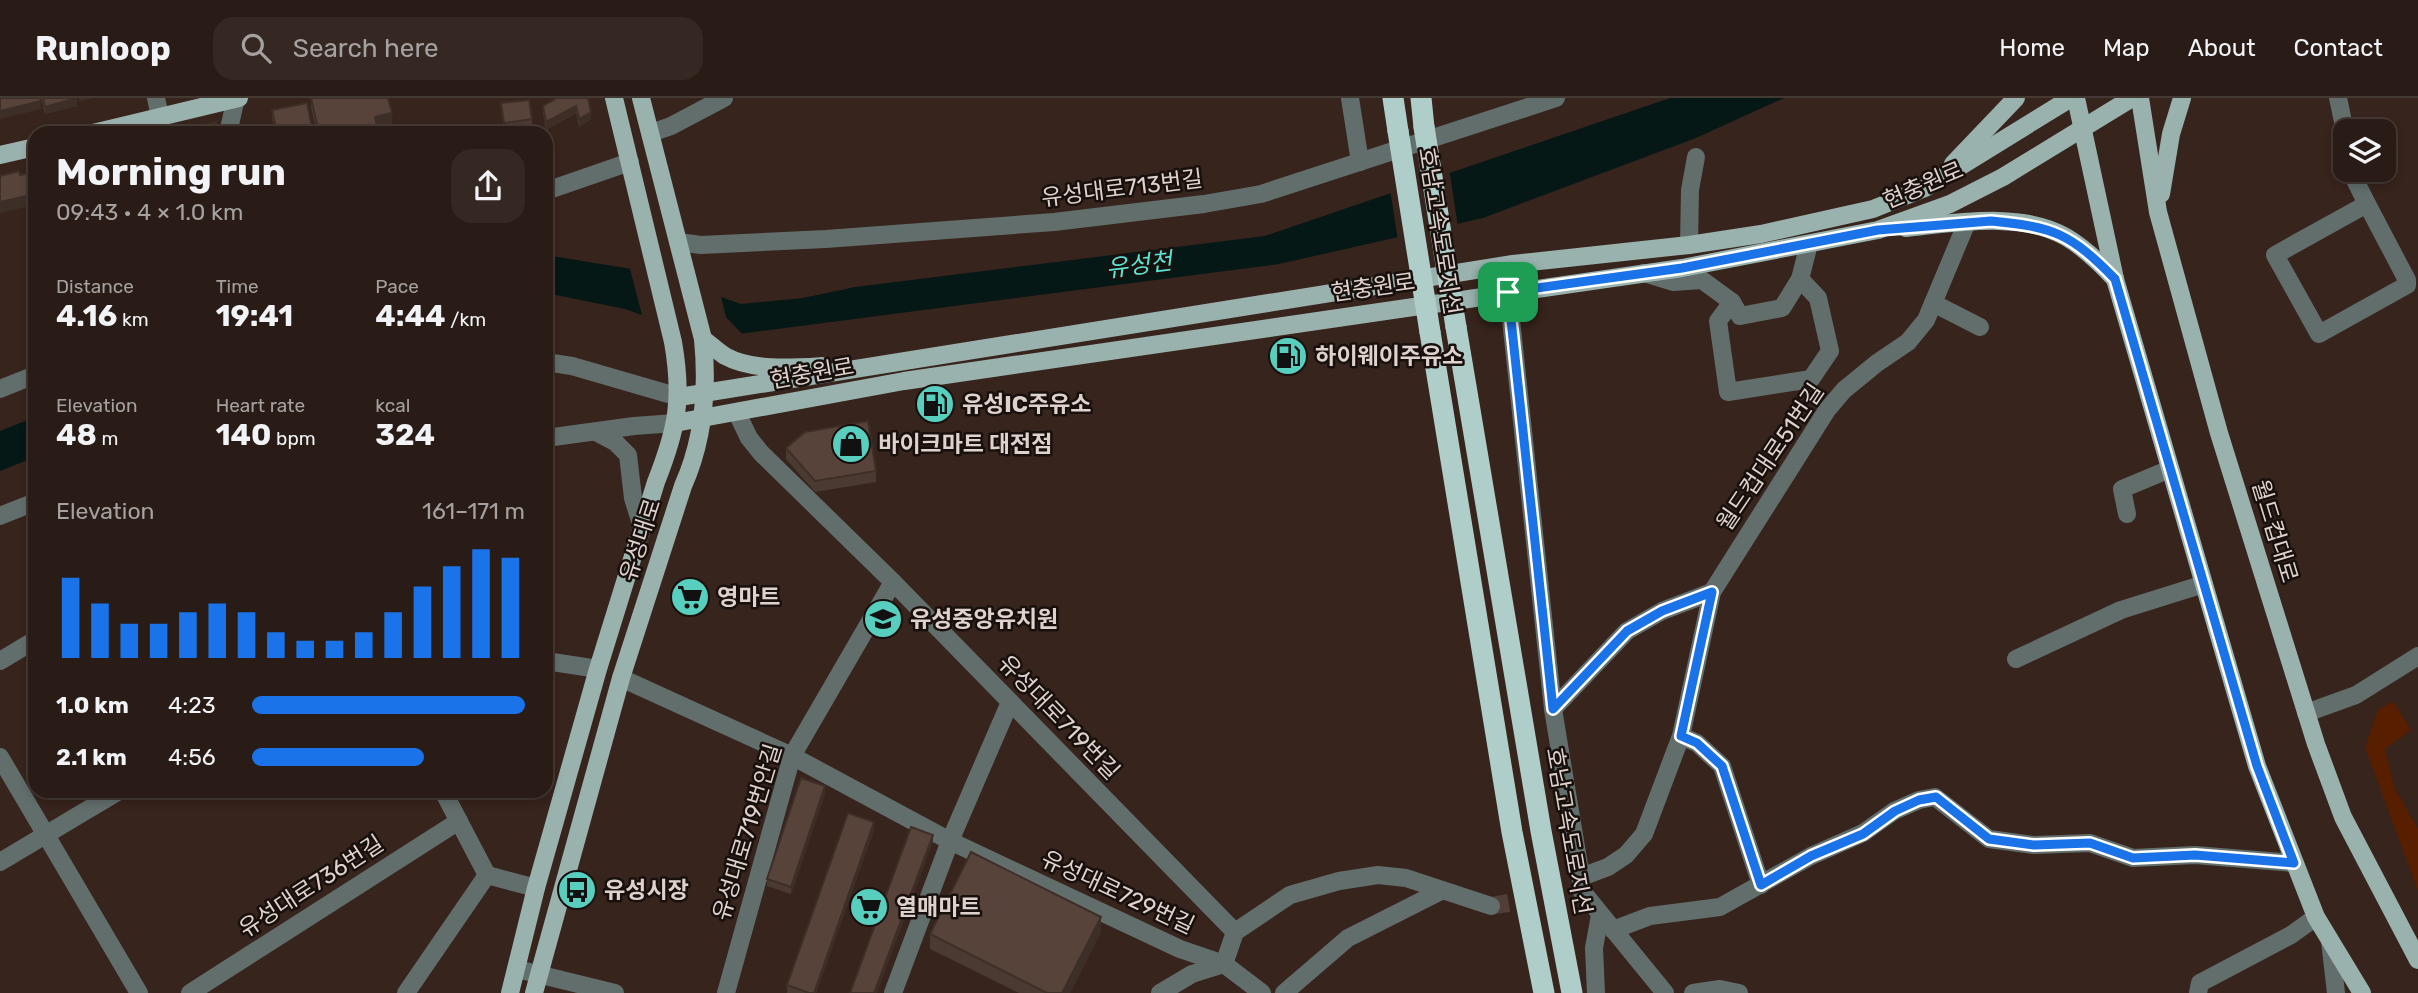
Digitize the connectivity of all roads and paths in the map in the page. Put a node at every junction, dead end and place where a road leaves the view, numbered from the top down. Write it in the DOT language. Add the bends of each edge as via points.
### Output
graph roads {
  1 [pos="156,98"];
  2 [pos="237,98"];
  3 [pos="614,98"];
  4 [pos="641,98"];
  5 [pos="724,98"];
  6 [pos="1350,98"];
  7 [pos="1393,98"];
  8 [pos="1420,98"];
  9 [pos="1556,98"];
  10 [pos="2016,98"];
  11 [pos="2071,98"];
  12 [pos="2076,98"];
  13 [pos="2132,98"];
  14 [pos="2140,98"];
  15 [pos="2182,98"];
  16 [pos="2338,98"];
  17 [pos="160,117"];
  18 [pos="2342,119"];
  19 [pos="122,126"];
  20 [pos="230,126"];
  21 [pos="2082,128"];
  22 [pos="651,133"];
  23 [pos="28,149"];
  24 [pos="0,155"];
  25 [pos="1696,158"];
  26 [pos="630,162"];
  27 [pos="1360,162"];
  28 [pos="2356,182"];
  29 [pos="1925,187"];
  30 [pos="553,189"];
  31 [pos="2367,204"];
  32 [pos="2158,212"];
  33 [pos="1967,222"];
  34 [pos="1878,230"];
  35 [pos="1809,244"];
  36 [pos="1689,245"];
  37 [pos="679,246"];
  38 [pos="1644,273"];
  39 [pos="1800,279"];
  40 [pos="2115,279"];
  41 [pos="1508,292"];
  42 [pos="1732,302"];
  43 [pos="1933,303"];
  44 [pos="1980,327"];
  45 [pos="703,339"];
  46 [pos="553,363"];
  47 [pos="902,363"];
  48 [pos="28,378"];
  49 [pos="0,389"];
  50 [pos="705,393"];
  51 [pos="679,397"];
  52 [pos="737,412"];
  53 [pos="703,419"];
  54 [pos="675,423"];
  55 [pos="596,432"];
  56 [pos="553,437"];
  57 [pos="2170,469"];
  58 [pos="28,505"];
  59 [pos="2127,514"];
  60 [pos="0,516"];
  61 [pos="642,527"];
  62 [pos="893,582"];
  63 [pos="2204,584"];
  64 [pos="1712,592"];
  65 [pos="28,644"];
  66 [pos="2418,656"];
  67 [pos="2016,659"];
  68 [pos="0,661"];
  69 [pos="553,662"];
  70 [pos="598,669"];
  71 [pos="621,678"];
  72 [pos="1010,702"];
  73 [pos="1553,709"];
  74 [pos="2306,713"];
  75 [pos="1681,736"];
  76 [pos="792,756"];
  77 [pos="0,757"];
  78 [pos="106,798"];
  79 [pos="447,798"];
  80 [pos="459,821"];
  81 [pos="45,835"];
  82 [pos="950,841"];
  83 [pos="0,862"];
  84 [pos="2294,863"];
  85 [pos="488,875"];
  86 [pos="1761,885"];
  87 [pos="1576,886"];
  88 [pos="536,888"];
  89 [pos="1441,891"];
  90 [pos="1491,906"];
  91 [pos="1600,915"];
  92 [pos="2316,917"];
  93 [pos="1613,930"];
  94 [pos="1235,932"];
  95 [pos="2330,941"];
  96 [pos="2418,960"];
  97 [pos="1224,964"];
  98 [pos="517,969"];
  99 [pos="539,974"];
  100 [pos="139,993"];
  101 [pos="191,993"];
  102 [pos="407,993"];
  103 [pos="510,993"];
  104 [pos="534,993"];
  105 [pos="615,993"];
  106 [pos="726,993"];
  107 [pos="894,993"];
  108 [pos="1160,993"];
  109 [pos="1262,993"];
  110 [pos="1284,993"];
  111 [pos="1544,993"];
  112 [pos="1572,993"];
  113 [pos="1596,993"];
  114 [pos="1665,993"];
  115 [pos="1693,993"];
  116 [pos="1739,993"];
  117 [pos="2198,993"];
  118 [pos="2336,993"];
  119 [pos="2362,993"];
  1 -- 17 [label="street"];
  2 -- 17 [label="main road"];
  2 -- 20 [label="street"];
  3 -- 26 [label="main road, 유성대로"];
  4 -- 22 [label="main road, 유성대로"];
  5 -- 22 [label="street"];
  6 -- 27 [label="street"];
  7 -- 111 [label="highway, 호남고속도로지선, bridge" via="1512,832"];
  8 -- 112 [label="highway, 호남고속도로지선, bridge"];
  9 -- 27 [label="street, 유성대로713번길"];
  10 -- 29 [label="main road" via="1959,159"];
  11 -- 29 [label="main road, 현충원로"];
  12 -- 21 [label="main road"];
  13 -- 21 [label="main road, 현충원로"];
  14 -- 32 [label="main road, 월드컵대로"];
  15 -- 32 [label="main road"];
  16 -- 18 [label="street"];
  17 -- 19 [label="main road"];
  21 -- 34 [label="main road, 현충원로" via="1950,204"];
  21 -- 40 [label="main road"];
  22 -- 37 [label="main road, 유성대로"];
  23 -- 24 [label="main road"];
  25 -- 36 [label="street"];
  26 -- 30 [label="street"];
  26 -- 51 [label="main road, 유성대로" via="673,342"];
  27 -- 37 [label="street, 유성대로713번길" via="1261,194 1204,204 1054,222"];
  28 -- 31 [label="street"];
  29 -- 36 [label="main road, 현충원로" via="1873,209"];
  31 -- 31 [label="street" via="2407,285 2319,334 2275,255"];
  32 -- 74 [label="main road, 월드컵대로" via="2219,433"];
  33 -- 34 [label="main road"];
  33 -- 40 [label="main road" via="2050,230 2090,254"];
  33 -- 43 [label="street, 월드컵대로51번길"];
  34 -- 35 [label="main road, 현충원로"];
  35 -- 38 [label="main road, 현충원로"];
  35 -- 39 [label="street"];
  36 -- 47 [label="main road, 현충원로" via="1513,264"];
  37 -- 45 [label="main road, 유성대로"];
  38 -- 41 [label="main road, 현충원로"];
  38 -- 42 [label="street" via="1673,282 1702,279"];
  39 -- 42 [label="street" via="1782,308 1740,316"];
  39 -- 42 [label="street" via="1818,298 1830,351 1811,379 1728,393 1718,321"];
  40 -- 57 [label="main road"];
  41 -- 52 [label="main road, 현충원로" via="918,379"];
  41 -- 73 [label="street"];
  43 -- 44 [label="street"];
  43 -- 64 [label="street, 월드컵대로51번길" via="1908,342 1853,383 1827,410"];
  45 -- 47 [label="main road" via="725,356 746,364"];
  45 -- 50 [label="main road, 유성대로"];
  46 -- 51 [label="street"];
  47 -- 50 [label="main road"];
  48 -- 49 [label="street"];
  50 -- 51 [label="main road"];
  50 -- 53 [label="main road, 유성대로"];
  51 -- 54 [label="main road, 유성대로"];
  52 -- 53 [label="main road, 현충원로"];
  52 -- 62 [label="street, 유성대로719번길" via="761,453"];
  53 -- 54 [label="main road, 현충원로"];
  53 -- 71 [label="main road, 유성대로" via="693,463"];
  54 -- 55 [label="street"];
  54 -- 61 [label="main road, 유성대로"];
  55 -- 56 [label="street"];
  55 -- 61 [label="street" via="628,455"];
  57 -- 59 [label="street" via="2122,489"];
  57 -- 63 [label="main road"];
  58 -- 60 [label="street"];
  61 -- 70 [label="main road, 유성대로"];
  62 -- 72 [label="street, 유성대로719번길"];
  62 -- 76 [label="street, 유성대로719번안길"];
  63 -- 67 [label="street" via="2121,610"];
  63 -- 84 [label="main road" via="2257,766"];
  64 -- 73 [label="street" via="1662,611 1627,631"];
  64 -- 75 [label="street, 월드컵대로51번길"];
  65 -- 68 [label="street"];
  66 -- 74 [label="street" via="2356,695"];
  69 -- 70 [label="street"];
  70 -- 88 [label="main road, 유성대로"];
  71 -- 76 [label="street, 유성대로729번길"];
  71 -- 99 [label="main road, 유성대로"];
  72 -- 82 [label="street"];
  72 -- 94 [label="street, 유성대로719번길"];
  73 -- 87 [label="street"];
  74 -- 96 [label="main road, 월드컵대로" via="2343,817"];
  75 -- 86 [label="street" via="1697,743 1722,766"];
  75 -- 87 [label="street, 월드컵대로51번길" via="1644,834 1626,855"];
  76 -- 82 [label="street, 유성대로729번길"];
  76 -- 106 [label="street, 유성대로719번안길"];
  77 -- 81 [label="street"];
  78 -- 81 [label="street"];
  79 -- 80 [label="street"];
  80 -- 85 [label="street"];
  80 -- 101 [label="street, 유성대로736번길"];
  81 -- 83 [label="street"];
  81 -- 100 [label="street"];
  82 -- 97 [label="street, 유성대로729번길" via="1180,949"];
  82 -- 107 [label="street"];
  84 -- 86 [label="street" via="2195,855 2133,858 2090,843 2034,845 1989,839 1936,797 1895,811 1863,834 1811,856"];
  84 -- 92 [label="main road"];
  85 -- 88 [label="street"];
  85 -- 102 [label="street"];
  86 -- 93 [label="street" via="1720,907 1650,916"];
  87 -- 91 [label="street"];
  88 -- 98 [label="main road, 유성대로"];
  89 -- 90 [label="street"];
  89 -- 94 [label="street" via="1406,878 1378,875 1339,881 1290,895"];
  89 -- 110 [label="street" via="1348,938"];
  91 -- 93 [label="street"];
  91 -- 113 [label="street" via="1594,948"];
  92 -- 95 [label="main road"];
  92 -- 117 [label="street" via="2200,983"];
  93 -- 114 [label="street"];
  94 -- 97 [label="street"];
  95 -- 118 [label="street"];
  95 -- 119 [label="main road"];
  97 -- 108 [label="street" via="1192,974"];
  97 -- 109 [label="street, 유성대로729번길"];
  98 -- 99 [label="street"];
  98 -- 103 [label="main road, 유성대로"];
  99 -- 104 [label="main road, 유성대로"];
  99 -- 105 [label="street"];
  115 -- 116 [label="street" via="1720,989"];
}
